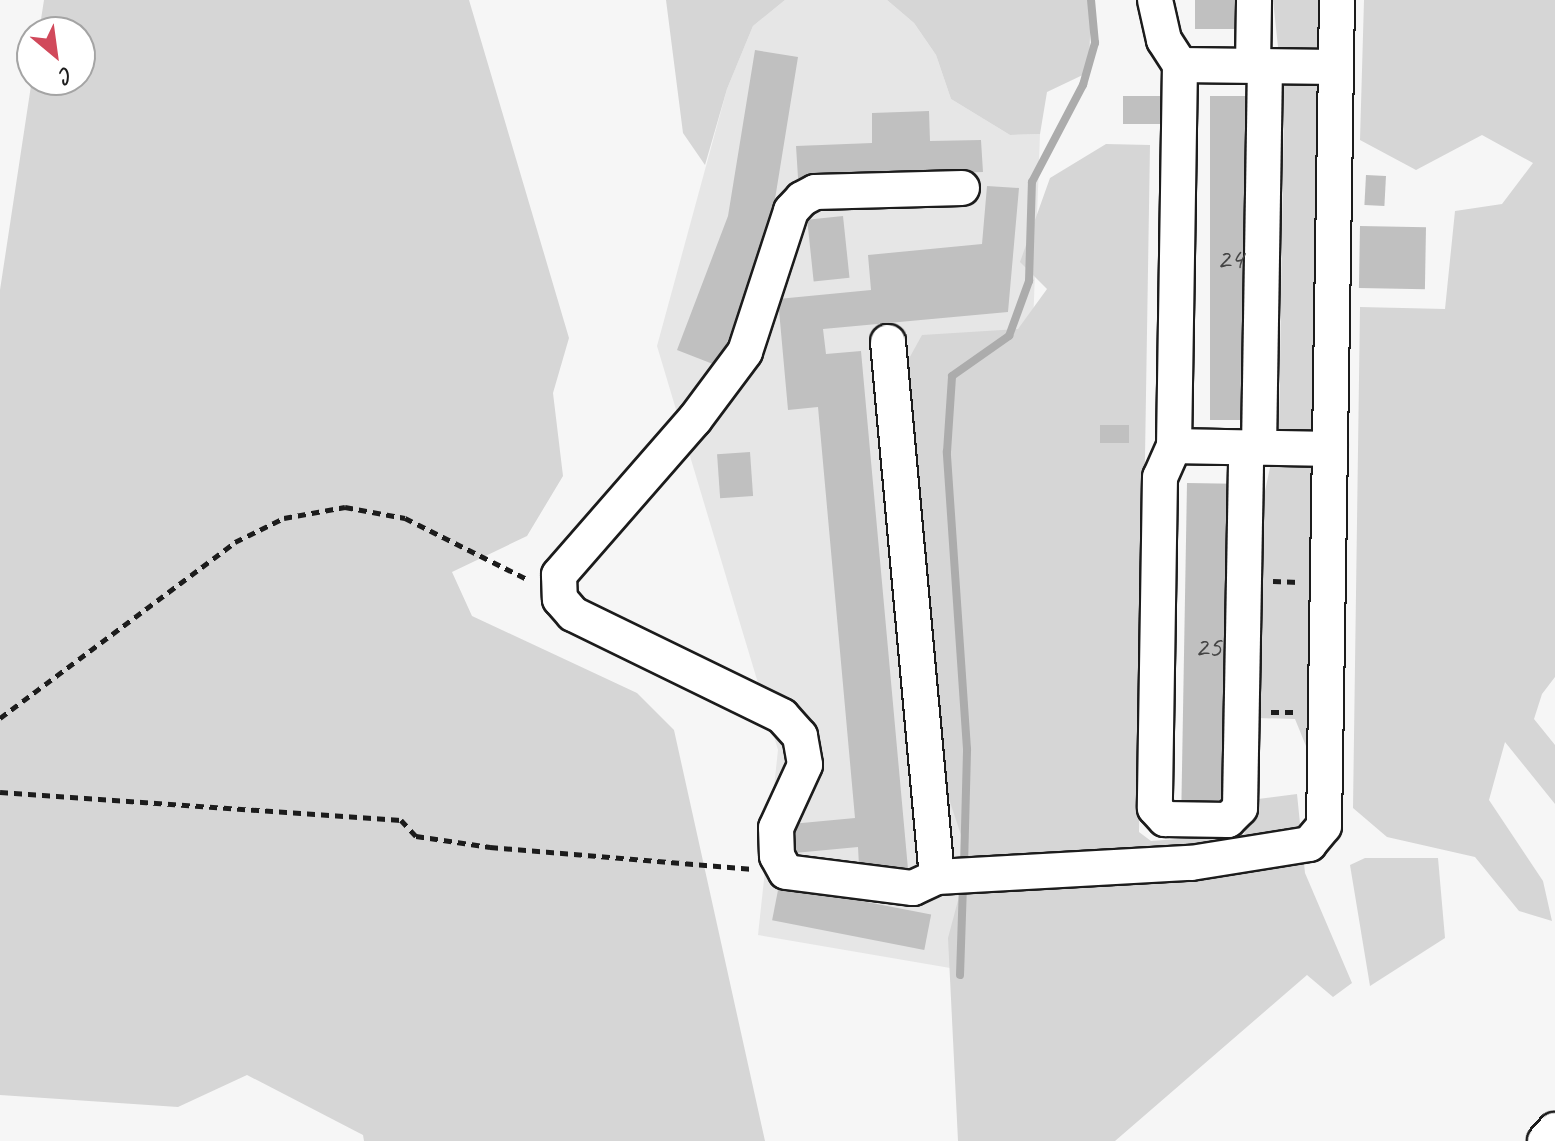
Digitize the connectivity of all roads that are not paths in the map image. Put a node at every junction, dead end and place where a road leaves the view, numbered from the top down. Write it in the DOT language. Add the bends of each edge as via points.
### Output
graph roads {
  1 [pos="1155,0"];
  2 [pos="1254,0"];
  3 [pos="1337,0"];
  4 [pos="1180,65"];
  5 [pos="1259,66"];
  6 [pos="1336,67"];
  7 [pos="962,188"];
  8 [pos="888,342"];
  9 [pos="1174,446"];
  10 [pos="1253,448"];
  11 [pos="1330,449"];
  12 [pos="1161,816"];
  13 [pos="1158,865"];
  14 [pos="937,877"];
  15 [pos="1555,1130"];
  16 [pos="1545,1141"];
  1 -- 4 [label="street" via="1164,40"];
  2 -- 5 [label="street"];
  3 -- 6 [label="street"];
  4 -- 5 [label="street"];
  4 -- 9 [label="street"];
  5 -- 6 [label="street"];
  5 -- 10 [label="street"];
  6 -- 11 [label="street"];
  7 -- 14 [label="street" via="815,192 802,199 791,211 745,352 695,419 559,575 560,599 573,614 782,716 800,736 805,765 776,828 777,856 786,872 913,888"];
  8 -- 14 [label="street"];
  9 -- 10 [label="street"];
  9 -- 12 [label="street" via="1160,477 1155,808"];
  10 -- 11 [label="street"];
  10 -- 12 [label="street" via="1236,816"];
  11 -- 13 [label="street" via="1324,826 1309,844"];
  12 -- 13 [label="street"];
  13 -- 14 [label="street"];
  15 -- 16 [label="street"];
}
